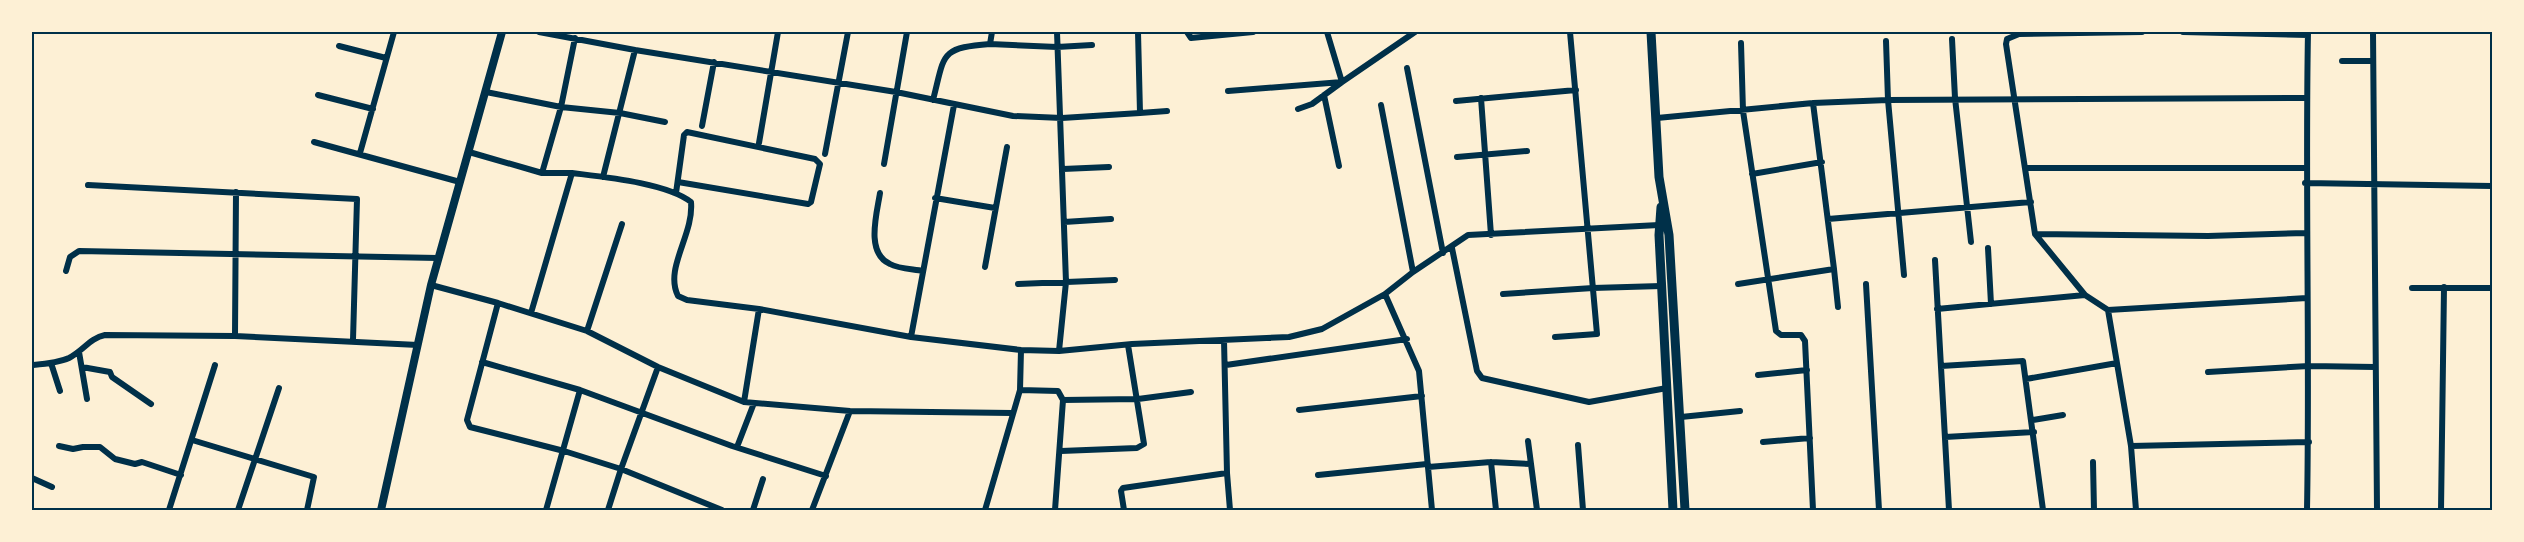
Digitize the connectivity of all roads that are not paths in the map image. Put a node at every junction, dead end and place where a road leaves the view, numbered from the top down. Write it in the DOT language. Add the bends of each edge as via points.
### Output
graph roads {
  1 [pos="394,32"];
  2 [pos="502,32"];
  3 [pos="539,32"];
  4 [pos="778,32"];
  5 [pos="848,32"];
  6 [pos="907,32"];
  7 [pos="992,32"];
  8 [pos="1057,32"];
  9 [pos="1138,32"];
  10 [pos="1186,32"];
  11 [pos="1253,32"];
  12 [pos="1326,32"];
  13 [pos="1416,32"];
  14 [pos="1570,32"];
  15 [pos="1651,32"];
  16 [pos="2142,32"];
  17 [pos="2183,32"];
  18 [pos="2373,32"];
  19 [pos="2308,33"];
  20 [pos="575,38"];
  21 [pos="1952,39"];
  22 [pos="1886,41"];
  23 [pos="1741,43"];
  24 [pos="990,44"];
  25 [pos="1092,45"];
  26 [pos="339,46"];
  27 [pos="1057,46"];
  28 [pos="635,50"];
  29 [pos="386,58"];
  30 [pos="2342,61"];
  31 [pos="714,62"];
  32 [pos="2373,62"];
  33 [pos="1407,68"];
  34 [pos="772,71"];
  35 [pos="1342,82"];
  36 [pos="839,84"];
  37 [pos="1576,90"];
  38 [pos="1228,91"];
  39 [pos="486,92"];
  40 [pos="896,92"];
  41 [pos="318,94"];
  42 [pos="1324,95"];
  43 [pos="1481,98"];
  44 [pos="1954,98"];
  45 [pos="2306,99"];
  46 [pos="933,100"];
  47 [pos="1888,100"];
  48 [pos="2015,100"];
  49 [pos="1456,101"];
  50 [pos="1813,103"];
  51 [pos="954,105"];
  52 [pos="1381,105"];
  53 [pos="561,107"];
  54 [pos="373,109"];
  55 [pos="1298,109"];
  56 [pos="1167,111"];
  57 [pos="1743,111"];
  58 [pos="620,113"];
  59 [pos="1140,113"];
  60 [pos="1062,118"];
  61 [pos="1657,118"];
  62 [pos="665,122"];
  63 [pos="702,126"];
  64 [pos="314,142"];
  65 [pos="759,142"];
  66 [pos="1007,147"];
  67 [pos="1527,151"];
  68 [pos="469,152"];
  69 [pos="360,153"];
  70 [pos="825,154"];
  71 [pos="1485,154"];
  72 [pos="1457,157"];
  73 [pos="1822,162"];
  74 [pos="884,164"];
  75 [pos="1339,166"];
  76 [pos="1109,167"];
  77 [pos="2026,168"];
  78 [pos="2306,168"];
  79 [pos="1063,169"];
  80 [pos="542,173"];
  81 [pos="572,174"];
  82 [pos="1752,174"];
  83 [pos="603,177"];
  84 [pos="460,182"];
  85 [pos="678,182"];
  86 [pos="2306,183"];
  87 [pos="689,184"];
  88 [pos="88,185"];
  89 [pos="2374,185"];
  90 [pos="2493,186"];
  91 [pos="236,192"];
  92 [pos="880,193"];
  93 [pos="676,194"];
  94 [pos="1662,197"];
  95 [pos="935,198"];
  96 [pos="687,199"];
  97 [pos="2031,202"];
  98 [pos="1967,207"];
  99 [pos="995,208"];
  100 [pos="1899,212"];
  101 [pos="1111,219"];
  102 [pos="1828,219"];
  103 [pos="1064,222"];
  104 [pos="622,224"];
  105 [pos="1659,225"];
  106 [pos="1590,229"];
  107 [pos="2306,232"];
  108 [pos="2035,234"];
  109 [pos="1491,235"];
  110 [pos="1971,243"];
  111 [pos="1452,248"];
  112 [pos="1988,248"];
  113 [pos="236,253"];
  114 [pos="1443,253"];
  115 [pos="355,256"];
  116 [pos="438,258"];
  117 [pos="1935,260"];
  118 [pos="985,267"];
  119 [pos="1834,269"];
  120 [pos="66,271"];
  121 [pos="923,271"];
  122 [pos="1413,272"];
  123 [pos="1904,275"];
  124 [pos="1769,279"];
  125 [pos="1115,280"];
  126 [pos="1066,282"];
  127 [pos="1018,284"];
  128 [pos="1738,284"];
  129 [pos="1866,284"];
  130 [pos="431,285"];
  131 [pos="1661,286"];
  132 [pos="2444,287"];
  133 [pos="1593,288"];
  134 [pos="2412,288"];
  135 [pos="2493,288"];
  136 [pos="1385,294"];
  137 [pos="1503,294"];
  138 [pos="2085,295"];
  139 [pos="2307,298"];
  140 [pos="498,303"];
  141 [pos="1991,304"];
  142 [pos="1838,307"];
  143 [pos="759,309"];
  144 [pos="1937,309"];
  145 [pos="2108,310"];
  146 [pos="531,313"];
  147 [pos="587,331"];
  148 [pos="235,336"];
  149 [pos="911,337"];
  150 [pos="1555,337"];
  151 [pos="1407,339"];
  152 [pos="353,340"];
  153 [pos="1224,340"];
  154 [pos="418,345"];
  155 [pos="1128,345"];
  156 [pos="1021,350"];
  157 [pos="1059,351"];
  158 [pos="79,352"];
  159 [pos="51,363"];
  160 [pos="482,363"];
  161 [pos="2117,363"];
  162 [pos="215,364"];
  163 [pos="32,365"];
  164 [pos="1226,365"];
  165 [pos="1941,366"];
  166 [pos="2309,366"];
  167 [pos="2375,366"];
  168 [pos="82,367"];
  169 [pos="658,367"];
  170 [pos="1807,370"];
  171 [pos="2208,372"];
  172 [pos="1758,375"];
  173 [pos="2026,379"];
  174 [pos="279,388"];
  175 [pos="1667,388"];
  176 [pos="579,390"];
  177 [pos="1020,390"];
  178 [pos="60,391"];
  179 [pos="1191,392"];
  180 [pos="1422,396"];
  181 [pos="87,399"];
  182 [pos="1138,399"];
  183 [pos="1063,400"];
  184 [pos="744,402"];
  185 [pos="754,403"];
  186 [pos="151,404"];
  187 [pos="1299,410"];
  188 [pos="850,411"];
  189 [pos="1740,411"];
  190 [pos="641,412"];
  191 [pos="1012,413"];
  192 [pos="2063,416"];
  193 [pos="1681,417"];
  194 [pos="2033,420"];
  195 [pos="2034,432"];
  196 [pos="1945,437"];
  197 [pos="1810,438"];
  198 [pos="192,440"];
  199 [pos="1528,441"];
  200 [pos="1763,442"];
  201 [pos="2308,442"];
  202 [pos="1578,445"];
  203 [pos="59,446"];
  204 [pos="2131,446"];
  205 [pos="736,447"];
  206 [pos="564,450"];
  207 [pos="1061,451"];
  208 [pos="255,459"];
  209 [pos="1491,462"];
  210 [pos="2093,462"];
  211 [pos="1531,464"];
  212 [pos="1427,465"];
  213 [pos="621,469"];
  214 [pos="1227,473"];
  215 [pos="181,475"];
  216 [pos="1318,475"];
  217 [pos="826,476"];
  218 [pos="32,478"];
  219 [pos="764,479"];
  220 [pos="52,487"];
  221 [pos="169,510"];
  222 [pos="238,510"];
  223 [pos="307,510"];
  224 [pos="381,510"];
  225 [pos="546,510"];
  226 [pos="609,510"];
  227 [pos="722,510"];
  228 [pos="753,510"];
  229 [pos="812,510"];
  230 [pos="985,510"];
  231 [pos="1055,510"];
  232 [pos="1124,510"];
  233 [pos="1230,510"];
  234 [pos="1432,510"];
  235 [pos="1496,510"];
  236 [pos="1537,510"];
  237 [pos="1583,510"];
  238 [pos="1673,510"];
  239 [pos="1685,510"];
  240 [pos="1813,510"];
  241 [pos="1879,510"];
  242 [pos="1949,510"];
  243 [pos="2043,510"];
  244 [pos="2094,510"];
  245 [pos="2136,510"];
  246 [pos="2307,510"];
  247 [pos="2377,510"];
  248 [pos="2441,510"];
  1 -- 29 [label="street"];
  2 -- 39 [label="main road"];
  3 -- 20 [label="street"];
  4 -- 34 [label="street"];
  5 -- 36 [label="street"];
  6 -- 40 [label="street"];
  7 -- 24 [label="street"];
  8 -- 27 [label="street"];
  9 -- 59 [label="street"];
  10 -- 11 [label="street" via="1191,38"];
  12 -- 35 [label="street"];
  13 -- 35 [label="street"];
  14 -- 37 [label="street"];
  15 -- 61 [label="main road"];
  16 -- 48 [label="street" via="2011,36 2006,44"];
  17 -- 19 [label="street"];
  18 -- 32 [label="street"];
  19 -- 45 [label="street"];
  20 -- 28 [label="street"];
  20 -- 53 [label="street"];
  21 -- 44 [label="street"];
  22 -- 47 [label="street"];
  23 -- 57 [label="street"];
  24 -- 27 [label="street"];
  24 -- 46 [label="street" via="952,49 945,57"];
  25 -- 27 [label="street"];
  26 -- 29 [label="street"];
  27 -- 60 [label="street"];
  28 -- 31 [label="street"];
  28 -- 58 [label="street"];
  29 -- 54 [label="street"];
  30 -- 32 [label="street"];
  31 -- 34 [label="street"];
  31 -- 63 [label="street"];
  32 -- 89 [label="street"];
  33 -- 114 [label="street"];
  34 -- 36 [label="street"];
  34 -- 65 [label="street"];
  35 -- 38 [label="street"];
  35 -- 42 [label="street"];
  36 -- 40 [label="street"];
  36 -- 70 [label="street"];
  37 -- 43 [label="street"];
  37 -- 106 [label="street"];
  39 -- 53 [label="street"];
  39 -- 68 [label="main road"];
  40 -- 46 [label="street"];
  40 -- 74 [label="street"];
  41 -- 54 [label="street"];
  42 -- 55 [label="street"];
  42 -- 75 [label="street"];
  43 -- 49 [label="street"];
  43 -- 71 [label="street"];
  44 -- 47 [label="street"];
  44 -- 48 [label="street"];
  44 -- 98 [label="street"];
  45 -- 48 [label="street"];
  45 -- 78 [label="street"];
  46 -- 51 [label="street"];
  47 -- 50 [label="street"];
  47 -- 100 [label="street"];
  48 -- 77 [label="street"];
  50 -- 57 [label="street"];
  50 -- 73 [label="street"];
  51 -- 60 [label="street" via="1013,116"];
  51 -- 95 [label="street"];
  52 -- 122 [label="street"];
  53 -- 58 [label="street"];
  53 -- 80 [label="street"];
  54 -- 69 [label="street"];
  56 -- 59 [label="street"];
  57 -- 61 [label="street"];
  57 -- 82 [label="street"];
  58 -- 62 [label="street"];
  58 -- 83 [label="street"];
  59 -- 60 [label="street"];
  60 -- 79 [label="street"];
  61 -- 94 [label="main road"];
  64 -- 69 [label="street"];
  66 -- 99 [label="street"];
  67 -- 71 [label="street"];
  68 -- 80 [label="street"];
  68 -- 84 [label="main road"];
  69 -- 84 [label="street"];
  71 -- 72 [label="street"];
  71 -- 109 [label="street"];
  73 -- 82 [label="street"];
  73 -- 102 [label="street"];
  76 -- 79 [label="street"];
  77 -- 78 [label="street"];
  77 -- 97 [label="street"];
  78 -- 86 [label="street"];
  79 -- 103 [label="street"];
  80 -- 81 [label="street"];
  81 -- 83 [label="street"];
  81 -- 146 [label="street"];
  82 -- 124 [label="street"];
  83 -- 93 [label="street"];
  84 -- 116 [label="main road"];
  85 -- 87 [label="street"];
  85 -- 87 [label="street" via="687,132 815,159 820,164 808,204"];
  85 -- 93 [label="street"];
  86 -- 89 [label="street"];
  86 -- 107 [label="street"];
  87 -- 96 [label="street"];
  88 -- 91 [label="street"];
  89 -- 90 [label="street"];
  89 -- 167 [label="street"];
  91 -- 113 [label="street"];
  91 -- 115 [label="street" via="357,200"];
  92 -- 121 [label="street" via="874,234 881,258 890,264"];
  93 -- 96 [label="street"];
  94 -- 105 [label="main road"];
  94 -- 193 [label="main road" via="1669,235"];
  95 -- 99 [label="street"];
  95 -- 121 [label="street"];
  96 -- 143 [label="street" via="692,213 690,227 673,276 678,296"];
  97 -- 98 [label="street"];
  97 -- 108 [label="street"];
  98 -- 100 [label="street"];
  98 -- 110 [label="street"];
  99 -- 118 [label="street"];
  100 -- 102 [label="street"];
  100 -- 123 [label="street"];
  101 -- 103 [label="street"];
  102 -- 119 [label="street"];
  103 -- 126 [label="street"];
  104 -- 147 [label="street"];
  105 -- 106 [label="street"];
  105 -- 131 [label="main road"];
  106 -- 109 [label="street"];
  106 -- 133 [label="street"];
  107 -- 108 [label="street" via="2208,236"];
  107 -- 139 [label="street"];
  108 -- 138 [label="street"];
  109 -- 111 [label="street" via="1468,235"];
  111 -- 114 [label="street"];
  111 -- 175 [label="street" via="1477,371 1482,378 1589,402"];
  112 -- 141 [label="street"];
  113 -- 115 [label="street"];
  113 -- 120 [label="street" via="79,251 70,257"];
  113 -- 148 [label="street"];
  114 -- 122 [label="street"];
  115 -- 116 [label="street"];
  115 -- 152 [label="street"];
  116 -- 130 [label="main road"];
  117 -- 144 [label="street"];
  119 -- 124 [label="street"];
  119 -- 142 [label="street"];
  121 -- 149 [label="street"];
  122 -- 136 [label="street"];
  124 -- 128 [label="street"];
  124 -- 170 [label="street" via="1777,334 1803,337"];
  125 -- 126 [label="street"];
  126 -- 127 [label="street"];
  126 -- 157 [label="street"];
  129 -- 241 [label="street"];
  130 -- 140 [label="street"];
  130 -- 154 [label="main road"];
  131 -- 133 [label="street"];
  131 -- 175 [label="main road"];
  132 -- 134 [label="street"];
  132 -- 135 [label="street"];
  132 -- 248 [label="street"];
  133 -- 137 [label="street"];
  133 -- 150 [label="street" via="1597,334"];
  136 -- 151 [label="street"];
  136 -- 153 [label="street" via="1322,329 1288,337"];
  138 -- 141 [label="street"];
  138 -- 145 [label="street"];
  139 -- 145 [label="street"];
  139 -- 166 [label="street"];
  140 -- 146 [label="street"];
  140 -- 160 [label="street"];
  141 -- 144 [label="street"];
  143 -- 149 [label="street"];
  143 -- 184 [label="street"];
  144 -- 165 [label="street"];
  145 -- 161 [label="street"];
  146 -- 147 [label="street"];
  147 -- 169 [label="street"];
  148 -- 152 [label="street"];
  148 -- 158 [label="street" via="105,335 95,337"];
  149 -- 156 [label="street"];
  151 -- 164 [label="street"];
  151 -- 180 [label="street" via="1419,370"];
  152 -- 154 [label="street"];
  153 -- 155 [label="street"];
  153 -- 164 [label="street"];
  154 -- 224 [label="main road"];
  155 -- 157 [label="street"];
  155 -- 182 [label="street"];
  156 -- 157 [label="street"];
  156 -- 177 [label="street"];
  158 -- 159 [label="street"];
  158 -- 168 [label="street"];
  159 -- 163 [label="street"];
  159 -- 178 [label="street"];
  160 -- 176 [label="street"];
  160 -- 206 [label="street" via="468,424"];
  161 -- 173 [label="street"];
  161 -- 204 [label="street"];
  162 -- 198 [label="street"];
  164 -- 214 [label="street"];
  165 -- 173 [label="street" via="2023,361"];
  165 -- 196 [label="street"];
  166 -- 167 [label="street"];
  166 -- 171 [label="street"];
  166 -- 201 [label="street"];
  167 -- 247 [label="street"];
  168 -- 181 [label="street"];
  168 -- 186 [label="street" via="110,372 111,377"];
  169 -- 184 [label="street"];
  169 -- 190 [label="street"];
  170 -- 172 [label="street"];
  170 -- 197 [label="street"];
  173 -- 194 [label="street"];
  174 -- 208 [label="street"];
  175 -- 238 [label="main road"];
  176 -- 190 [label="street"];
  176 -- 206 [label="street"];
  177 -- 183 [label="street" via="1058,391"];
  177 -- 191 [label="street"];
  179 -- 182 [label="street"];
  180 -- 187 [label="street"];
  180 -- 212 [label="street"];
  182 -- 183 [label="street"];
  182 -- 207 [label="street" via="1145,438 1141,447"];
  183 -- 207 [label="street"];
  184 -- 185 [label="street"];
  185 -- 188 [label="street"];
  185 -- 205 [label="street"];
  188 -- 191 [label="street"];
  188 -- 217 [label="street"];
  189 -- 193 [label="street"];
  190 -- 205 [label="street"];
  190 -- 213 [label="street"];
  191 -- 230 [label="street"];
  192 -- 194 [label="street"];
  193 -- 239 [label="main road"];
  194 -- 195 [label="street"];
  195 -- 196 [label="street"];
  195 -- 243 [label="street"];
  196 -- 242 [label="street"];
  197 -- 200 [label="street"];
  197 -- 240 [label="street"];
  198 -- 208 [label="street"];
  198 -- 215 [label="street"];
  199 -- 211 [label="street"];
  201 -- 204 [label="street"];
  201 -- 246 [label="street"];
  202 -- 237 [label="street"];
  203 -- 215 [label="street" via="100,447 115,459 142,462"];
  204 -- 245 [label="street"];
  205 -- 217 [label="street"];
  206 -- 213 [label="street"];
  206 -- 225 [label="street"];
  207 -- 231 [label="street"];
  208 -- 222 [label="street"];
  208 -- 223 [label="street" via="314,477"];
  209 -- 211 [label="street"];
  209 -- 212 [label="street"];
  209 -- 235 [label="street"];
  210 -- 244 [label="street"];
  211 -- 236 [label="street"];
  212 -- 216 [label="street"];
  212 -- 234 [label="street"];
  213 -- 226 [label="street"];
  213 -- 227 [label="street"];
  214 -- 232 [label="street" via="1123,488"];
  214 -- 233 [label="street"];
  215 -- 221 [label="street"];
  217 -- 229 [label="street"];
  218 -- 220 [label="street"];
  219 -- 228 [label="street"];
}
